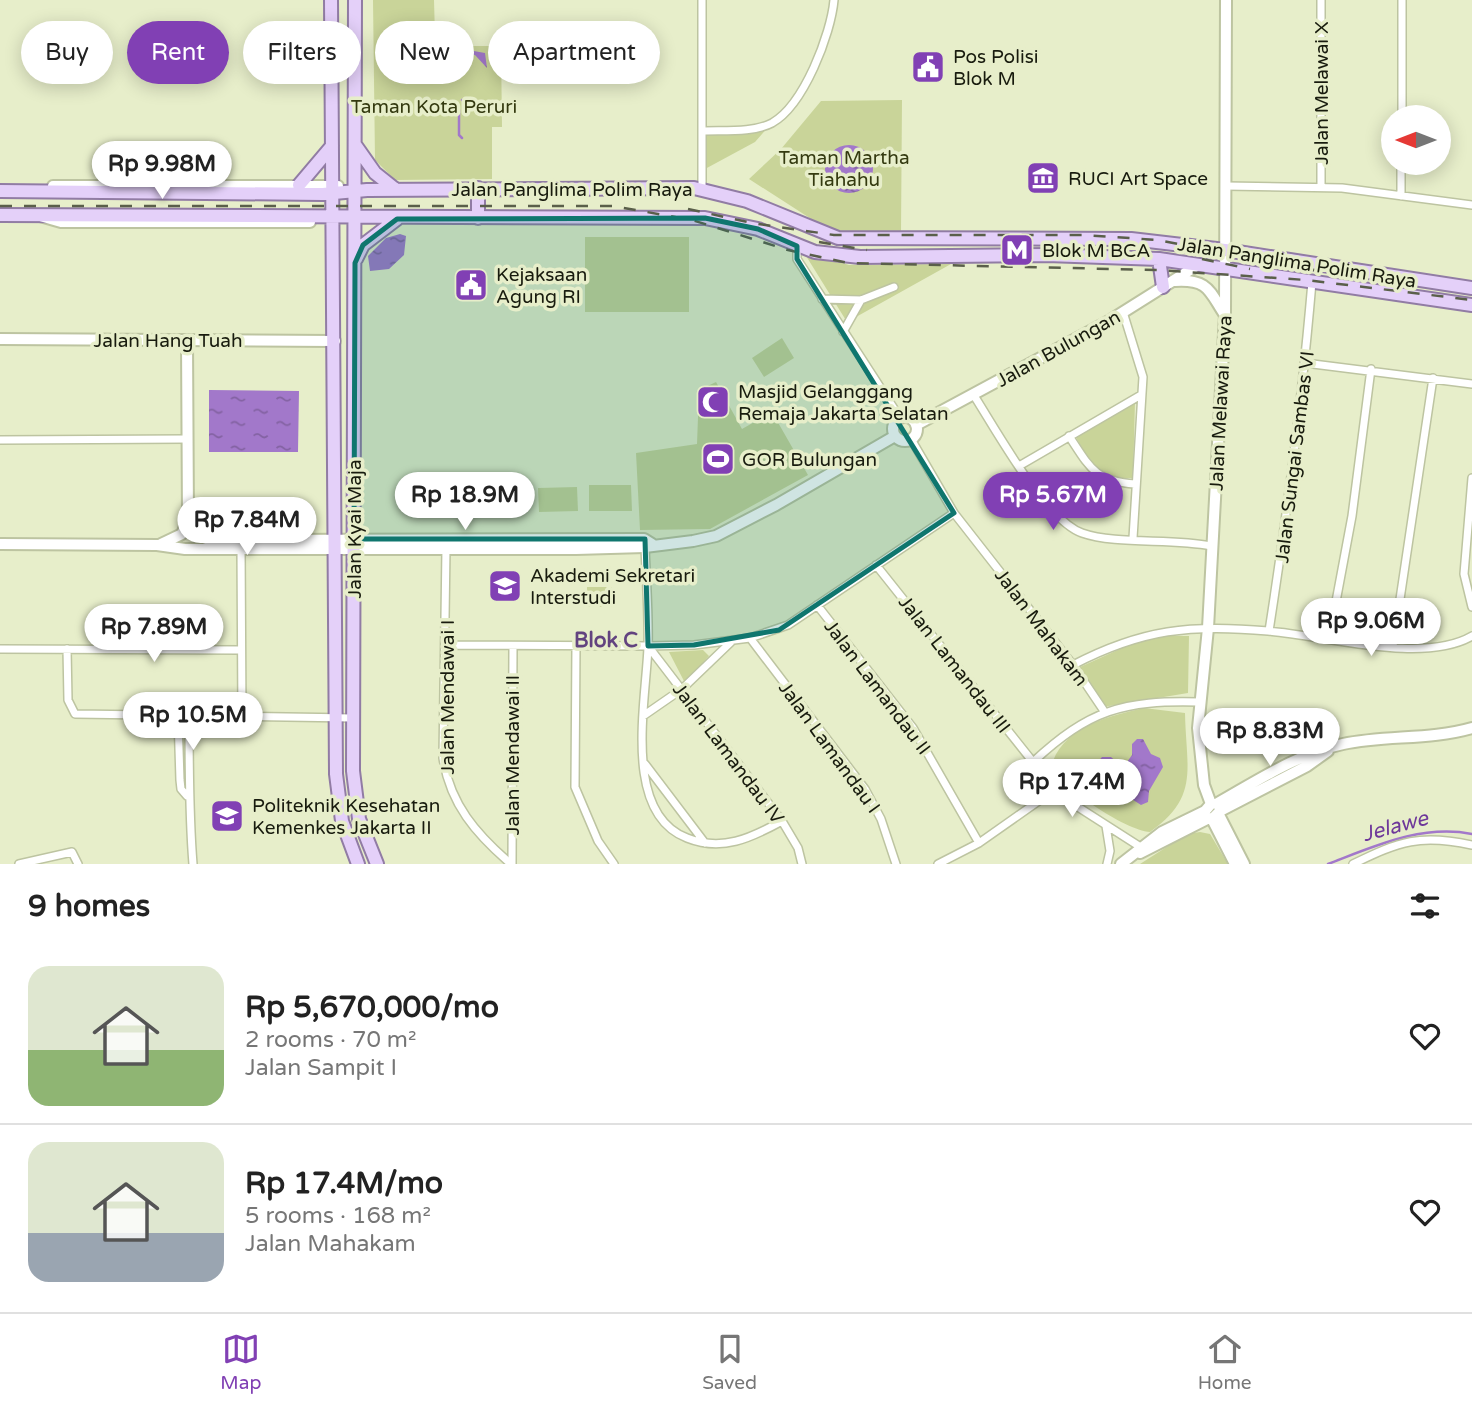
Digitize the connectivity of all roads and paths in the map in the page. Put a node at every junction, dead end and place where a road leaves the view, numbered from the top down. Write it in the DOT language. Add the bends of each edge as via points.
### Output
graph roads {
  1 [pos="331,0"];
  2 [pos="355,0"];
  3 [pos="702,0"];
  4 [pos="834,0"];
  5 [pos="1226,0"];
  6 [pos="1321,0"];
  7 [pos="1402,0"];
  8 [pos="1402,105"];
  9 [pos="702,131"];
  10 [pos="355,142"];
  11 [pos="332,146"];
  12 [pos="1401,175"];
  13 [pos="299,185"];
  14 [pos="1226,186"];
  15 [pos="1321,186"];
  16 [pos="478,188"];
  17 [pos="333,189"];
  18 [pos="395,189"];
  19 [pos="702,189"];
  20 [pos="23,190"];
  21 [pos="353,190"];
  22 [pos="0,191"];
  23 [pos="1401,196"];
  24 [pos="1472,205"];
  25 [pos="0,215"];
  26 [pos="333,218"];
  27 [pos="355,218"];
  28 [pos="478,218"];
  29 [pos="397,219"];
  30 [pos="1074,238"];
  31 [pos="797,246"];
  32 [pos="1225,250"];
  33 [pos="1074,256"];
  34 [pos="1159,259"];
  35 [pos="355,263"];
  36 [pos="1198,265"];
  37 [pos="1225,269"];
  38 [pos="1312,282"];
  39 [pos="1168,284"];
  40 [pos="894,287"];
  41 [pos="1472,288"];
  42 [pos="822,299"];
  43 [pos="861,300"];
  44 [pos="1472,305"];
  45 [pos="1123,312"];
  46 [pos="1225,315"];
  47 [pos="843,332"];
  48 [pos="0,340"];
  49 [pos="187,341"];
  50 [pos="335,341"];
  51 [pos="1306,363"];
  52 [pos="1371,369"];
  53 [pos="1433,378"];
  54 [pos="1472,384"];
  55 [pos="973,394"];
  56 [pos="1141,395"];
  57 [pos="900,418"];
  58 [pos="916,425"];
  59 [pos="895,436"];
  60 [pos="1069,436"];
  61 [pos="187,439"];
  62 [pos="911,439"];
  63 [pos="0,440"];
  64 [pos="1019,467"];
  65 [pos="1472,478"];
  66 [pos="1135,484"];
  67 [pos="954,513"];
  68 [pos="188,519"];
  69 [pos="1133,538"];
  70 [pos="647,543"];
  71 [pos="0,544"];
  72 [pos="354,544"];
  73 [pos="157,545"];
  74 [pos="241,545"];
  75 [pos="335,545"];
  76 [pos="1211,546"];
  77 [pos="446,548"];
  78 [pos="1469,553"];
  79 [pos="876,565"];
  80 [pos="817,605"];
  81 [pos="1472,607"];
  82 [pos="1208,628"];
  83 [pos="1269,631"];
  84 [pos="1472,636"];
  85 [pos="750,638"];
  86 [pos="1329,639"];
  87 [pos="731,641"];
  88 [pos="446,645"];
  89 [pos="576,645"];
  90 [pos="513,646"];
  91 [pos="648,646"];
  92 [pos="1393,646"];
  93 [pos="0,649"];
  94 [pos="67,649"];
  95 [pos="241,650"];
  96 [pos="1073,665"];
  97 [pos="682,690"];
  98 [pos="1199,702"];
  99 [pos="1104,711"];
  100 [pos="643,716"];
  101 [pos="178,717"];
  102 [pos="189,717"];
  103 [pos="242,718"];
  104 [pos="335,718"];
  105 [pos="352,718"];
  106 [pos="1472,728"];
  107 [pos="1033,762"];
  108 [pos="644,763"];
  109 [pos="1053,791"];
  110 [pos="187,796"];
  111 [pos="1213,812"];
  112 [pos="782,821"];
  113 [pos="1106,825"];
  114 [pos="979,843"];
  115 [pos="706,844"];
  116 [pos="1472,845"];
  117 [pos="1138,852"];
  118 [pos="19,864"];
  119 [pos="78,864"];
  120 [pos="193,864"];
  121 [pos="358,864"];
  122 [pos="377,864"];
  123 [pos="511,864"];
  124 [pos="614,864"];
  125 [pos="802,864"];
  126 [pos="896,864"];
  127 [pos="938,864"];
  128 [pos="1107,864"];
  129 [pos="1121,864"];
  130 [pos="1235,864"];
  131 [pos="1244,864"];
  132 [pos="1353,864"];
  1 -- 11 [label="main road, Jalan Kyai Maja"];
  2 -- 10 [label="main road, Jalan Kyai Maja"];
  3 -- 9 [label="street"];
  4 -- 9 [label="street" via="827,39 816,64 792,102 772,122"];
  5 -- 14 [label="street, Jalan Melawai Raya"];
  6 -- 15 [label="street, Jalan Melawai X"];
  7 -- 8 [label="street"];
  9 -- 19 [label="street"];
  10 -- 18 [label="main road" via="374,173"];
  10 -- 21 [label="main road, Jalan Kyai Maja"];
  11 -- 13 [label="main road"];
  11 -- 17 [label="main road, Jalan Kyai Maja"];
  12 -- 23 [label="street"];
  13 -- 17 [label="street"];
  13 -- 20 [label="street"];
  14 -- 15 [label="street"];
  14 -- 32 [label="street, Jalan Melawai Raya"];
  15 -- 23 [label="street"];
  16 -- 18 [label="main road, Jalan Panglima Polim Raya"];
  16 -- 19 [label="main road, Jalan Panglima Polim Raya"];
  16 -- 28 [label="main road"];
  17 -- 20 [label="main road, Jalan Panglima Polim Raya"];
  17 -- 21 [label="main road, Jalan Panglima Polim Raya"];
  17 -- 26 [label="main road, Jalan Kyai Maja"];
  18 -- 21 [label="main road, Jalan Panglima Polim Raya"];
  19 -- 30 [label="main road, Jalan Panglima Polim Raya" via="747,201 838,238"];
  20 -- 22 [label="main road, Jalan Panglima Polim Raya"];
  21 -- 27 [label="main road, Jalan Kyai Maja"];
  23 -- 24 [label="street"];
  25 -- 26 [label="main road, Jalan Panglima Polim Raya"];
  26 -- 27 [label="main road, Jalan Panglima Polim Raya"];
  26 -- 50 [label="main road, Jalan Kyai Maja"];
  27 -- 29 [label="main road, Jalan Panglima Polim Raya"];
  27 -- 35 [label="main road, Jalan Kyai Maja"];
  28 -- 29 [label="main road, Jalan Panglima Polim Raya"];
  28 -- 31 [label="main road, Jalan Panglima Polim Raya" via="705,218 758,229"];
  29 -- 35 [label="main road" via="363,245"];
  30 -- 32 [label="main road, Jalan Panglima Polim Raya" via="1131,239"];
  30 -- 33 [label="main road"];
  31 -- 33 [label="main road, Jalan Panglima Polim Raya" via="860,257"];
  31 -- 42 [label="street" via="797,259"];
  32 -- 37 [label="street, Jalan Melawai Raya"];
  32 -- 41 [label="main road, Jalan Panglima Polim Raya"];
  33 -- 34 [label="main road, Jalan Panglima Polim Raya"];
  34 -- 36 [label="main road, Jalan Panglima Polim Raya"];
  34 -- 39 [label="main road"];
  35 -- 72 [label="main road, Jalan Kyai Maja"];
  36 -- 37 [label="main road, Jalan Panglima Polim Raya"];
  36 -- 39 [label="street, Jalan Bulungan"];
  37 -- 38 [label="main road, Jalan Panglima Polim Raya"];
  37 -- 46 [label="street, Jalan Melawai Raya"];
  38 -- 44 [label="main road, Jalan Panglima Polim Raya"];
  38 -- 51 [label="street, Jalan Sungai Sambas VI"];
  39 -- 45 [label="street, Jalan Bulungan"];
  39 -- 46 [label="street" via="1202,283"];
  40 -- 43 [label="street"];
  42 -- 43 [label="street"];
  42 -- 47 [label="street"];
  43 -- 47 [label="street"];
  45 -- 55 [label="street, Jalan Bulungan"];
  45 -- 56 [label="street" via="1140,359"];
  46 -- 76 [label="street, Jalan Melawai Raya"];
  47 -- 57 [label="street"];
  48 -- 49 [label="street, Jalan Hang Tuah"];
  49 -- 50 [label="street, Jalan Hang Tuah"];
  49 -- 61 [label="street"];
  50 -- 75 [label="main road, Jalan Kyai Maja"];
  51 -- 52 [label="street"];
  51 -- 83 [label="street, Jalan Sungai Sambas VI"];
  52 -- 53 [label="street"];
  52 -- 86 [label="street" via="1352,516"];
  53 -- 54 [label="street"];
  53 -- 92 [label="street"];
  55 -- 58 [label="street, Jalan Bulungan"];
  55 -- 64 [label="street"];
  56 -- 60 [label="street"];
  56 -- 66 [label="street"];
  57 -- 58 [label="street"];
  57 -- 59 [label="street" via="893,426"];
  58 -- 62 [label="street"];
  59 -- 62 [label="street" via="902,441"];
  59 -- 70 [label="street" via="716,536"];
  60 -- 64 [label="street"];
  60 -- 66 [label="street" via="1100,477"];
  61 -- 63 [label="street"];
  61 -- 68 [label="street"];
  62 -- 67 [label="street, Jalan Mahakam"];
  64 -- 69 [label="street" via="1069,527 1100,537"];
  65 -- 78 [label="street"];
  66 -- 69 [label="street"];
  67 -- 79 [label="street"];
  67 -- 96 [label="street, Jalan Mahakam"];
  68 -- 73 [label="street" via="182,534"];
  68 -- 74 [label="street" via="202,540"];
  69 -- 76 [label="street"];
  70 -- 72 [label="street"];
  70 -- 77 [label="street"];
  70 -- 91 [label="street"];
  71 -- 73 [label="street"];
  72 -- 75 [label="street"];
  72 -- 77 [label="street"];
  72 -- 105 [label="main road, Jalan Kyai Maja"];
  73 -- 74 [label="street"];
  74 -- 75 [label="street"];
  74 -- 95 [label="street"];
  75 -- 104 [label="main road, Jalan Kyai Maja"];
  76 -- 82 [label="street, Jalan Melawai Raya"];
  77 -- 88 [label="street, Jalan Mendawai I"];
  78 -- 81 [label="street" via="1465,584"];
  79 -- 80 [label="street"];
  79 -- 107 [label="street, Jalan Lamandau III"];
  80 -- 85 [label="street" via="779,630"];
  80 -- 114 [label="street, Jalan Lamandau II" via="913,728"];
  82 -- 83 [label="street"];
  82 -- 96 [label="street" via="1140,636"];
  82 -- 98 [label="street, Jalan Melawai Raya"];
  83 -- 86 [label="street"];
  84 -- 92 [label="street" via="1425,649"];
  85 -- 87 [label="street"];
  85 -- 126 [label="street, Jalan Lamandau I" via="865,789"];
  86 -- 92 [label="street"];
  87 -- 91 [label="street"];
  87 -- 97 [label="street"];
  88 -- 90 [label="street"];
  88 -- 123 [label="street, Jalan Mendawai I" via="443,758 447,782 472,825"];
  89 -- 90 [label="street"];
  89 -- 91 [label="street"];
  89 -- 124 [label="street" via="575,787 598,841"];
  90 -- 123 [label="street, Jalan Mendawai II"];
  91 -- 97 [label="street, Jalan Lamandau IV"];
  91 -- 100 [label="street"];
  93 -- 94 [label="street"];
  94 -- 95 [label="street"];
  94 -- 101 [label="street" via="68,700 75,714"];
  95 -- 103 [label="street"];
  96 -- 99 [label="street, Jalan Mahakam"];
  97 -- 100 [label="street"];
  97 -- 112 [label="street, Jalan Lamandau IV"];
  98 -- 99 [label="street" via="1150,702"];
  98 -- 111 [label="street, Jalan Melawai Raya" via="1201,767"];
  99 -- 107 [label="street" via="1066,733"];
  100 -- 108 [label="street"];
  101 -- 102 [label="street"];
  101 -- 110 [label="street" via="181,789"];
  102 -- 103 [label="street"];
  102 -- 110 [label="street" via="191,782"];
  103 -- 104 [label="street"];
  104 -- 105 [label="street"];
  104 -- 121 [label="main road, Jalan Kyai Maja" via="342,821"];
  105 -- 122 [label="main road, Jalan Kyai Maja" via="359,819"];
  106 -- 111 [label="street" via="1333,747 1303,756"];
  107 -- 109 [label="street"];
  108 -- 115 [label="street"];
  108 -- 115 [label="street" via="649,797 662,821 674,833"];
  109 -- 113 [label="street"];
  109 -- 114 [label="street"];
  110 -- 120 [label="street"];
  111 -- 117 [label="street" via="1172,840"];
  111 -- 130 [label="street"];
  111 -- 131 [label="street"];
  112 -- 115 [label="street" via="729,845"];
  112 -- 125 [label="street, Jalan Lamandau IV"];
  113 -- 117 [label="street"];
  113 -- 128 [label="street"];
  114 -- 127 [label="street"];
  116 -- 132 [label="street" via="1419,838"];
  117 -- 129 [label="street"];
  118 -- 119 [label="street" via="72,852"];
}
